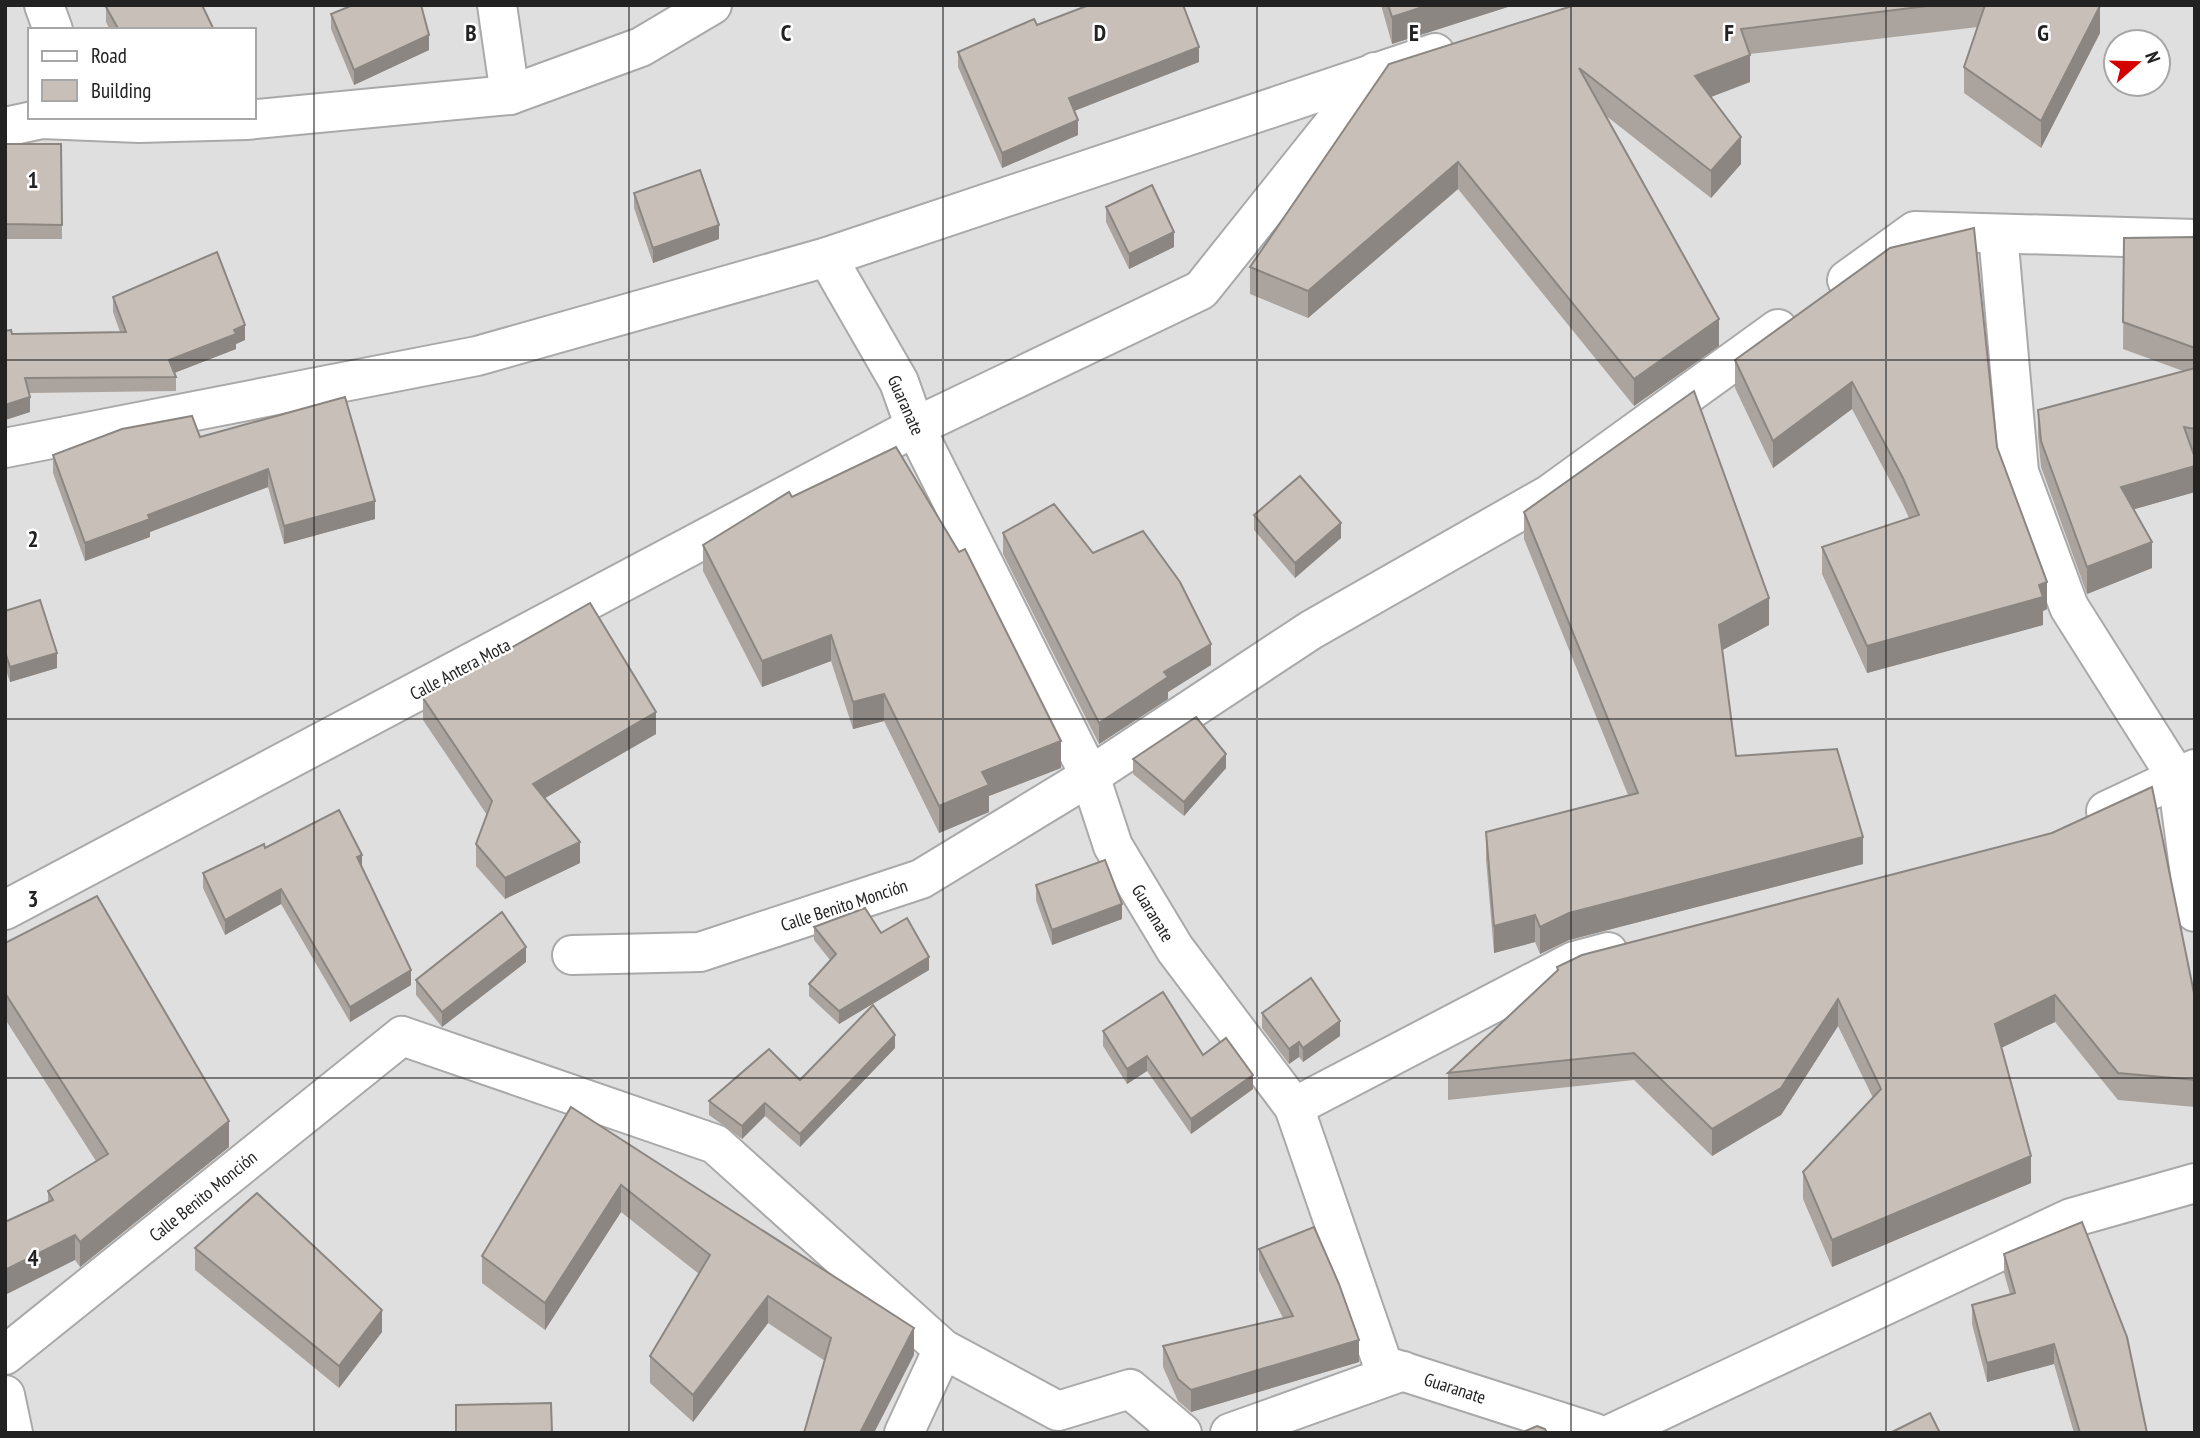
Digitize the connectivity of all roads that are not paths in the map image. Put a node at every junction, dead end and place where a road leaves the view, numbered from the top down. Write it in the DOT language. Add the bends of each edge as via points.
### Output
graph roads {
  1 [pos="44,5"];
  2 [pos="497,5"];
  3 [pos="712,5"];
  4 [pos="53,28"];
  5 [pos="1465,44"];
  6 [pos="1375,72"];
  7 [pos="510,95"];
  8 [pos="39,119"];
  9 [pos="62,119"];
  10 [pos="5,127"];
  11 [pos="1998,234"];
  12 [pos="2195,239"];
  13 [pos="827,257"];
  14 [pos="915,427"];
  15 [pos="5,448"];
  16 [pos="2186,773"];
  17 [pos="1090,776"];
  18 [pos="2069,828"];
  19 [pos="5,911"];
  20 [pos="2195,912"];
  21 [pos="1641,943"];
  22 [pos="572,955"];
  23 [pos="1294,1107"];
  24 [pos="2195,1183"];
  25 [pos="943,1349"];
  26 [pos="5,1355"];
  27 [pos="1403,1371"];
  28 [pos="5,1395"];
  29 [pos="13,1433"];
  30 [pos="904,1433"];
  31 [pos="1182,1433"];
  32 [pos="1230,1433"];
  33 [pos="1595,1433"];
  34 [pos="1613,1433"];
  1 -- 4 [label="street"];
  2 -- 7 [label="street"];
  3 -- 7 [label="street" via="641,47"];
  5 -- 6 [label="street"];
  6 -- 13 [label="street"];
  6 -- 14 [label="street, Calle Antera Mota" via="1200,290"];
  7 -- 9 [label="street" via="246,120 139,123"];
  8 -- 10 [label="street"];
  11 -- 12 [label="street, Calle Benito Monción"];
  11 -- 16 [label="street" via="2019,472 2069,607"];
  11 -- 17 [label="street, Calle Benito Monción" via="1915,231 1550,494 1311,630"];
  13 -- 14 [label="street, Guaranate" via="899,382"];
  13 -- 15 [label="street" via="477,356"];
  14 -- 17 [label="street, Guaranate"];
  14 -- 19 [label="street, Calle Antera Mota"];
  16 -- 18 [label="street"];
  16 -- 20 [label="street"];
  17 -- 22 [label="street, Calle Benito Monción" via="921,879 700,952"];
  17 -- 23 [label="street, Guaranate" via="1113,846 1168,938"];
  21 -- 23 [label="street" via="1574,961"];
  23 -- 27 [label="street, Guaranate" via="1383,1365"];
  24 -- 34 [label="street" via="2071,1218"];
  25 -- 26 [label="street, Calle Benito Monción" via="715,1144 401,1037"];
  25 -- 30 [label="street"];
  25 -- 31 [label="street" via="1058,1411 1130,1389"];
  27 -- 32 [label="street"];
  27 -- 33 [label="street, Guaranate"];
  28 -- 29 [label="street"];
}
